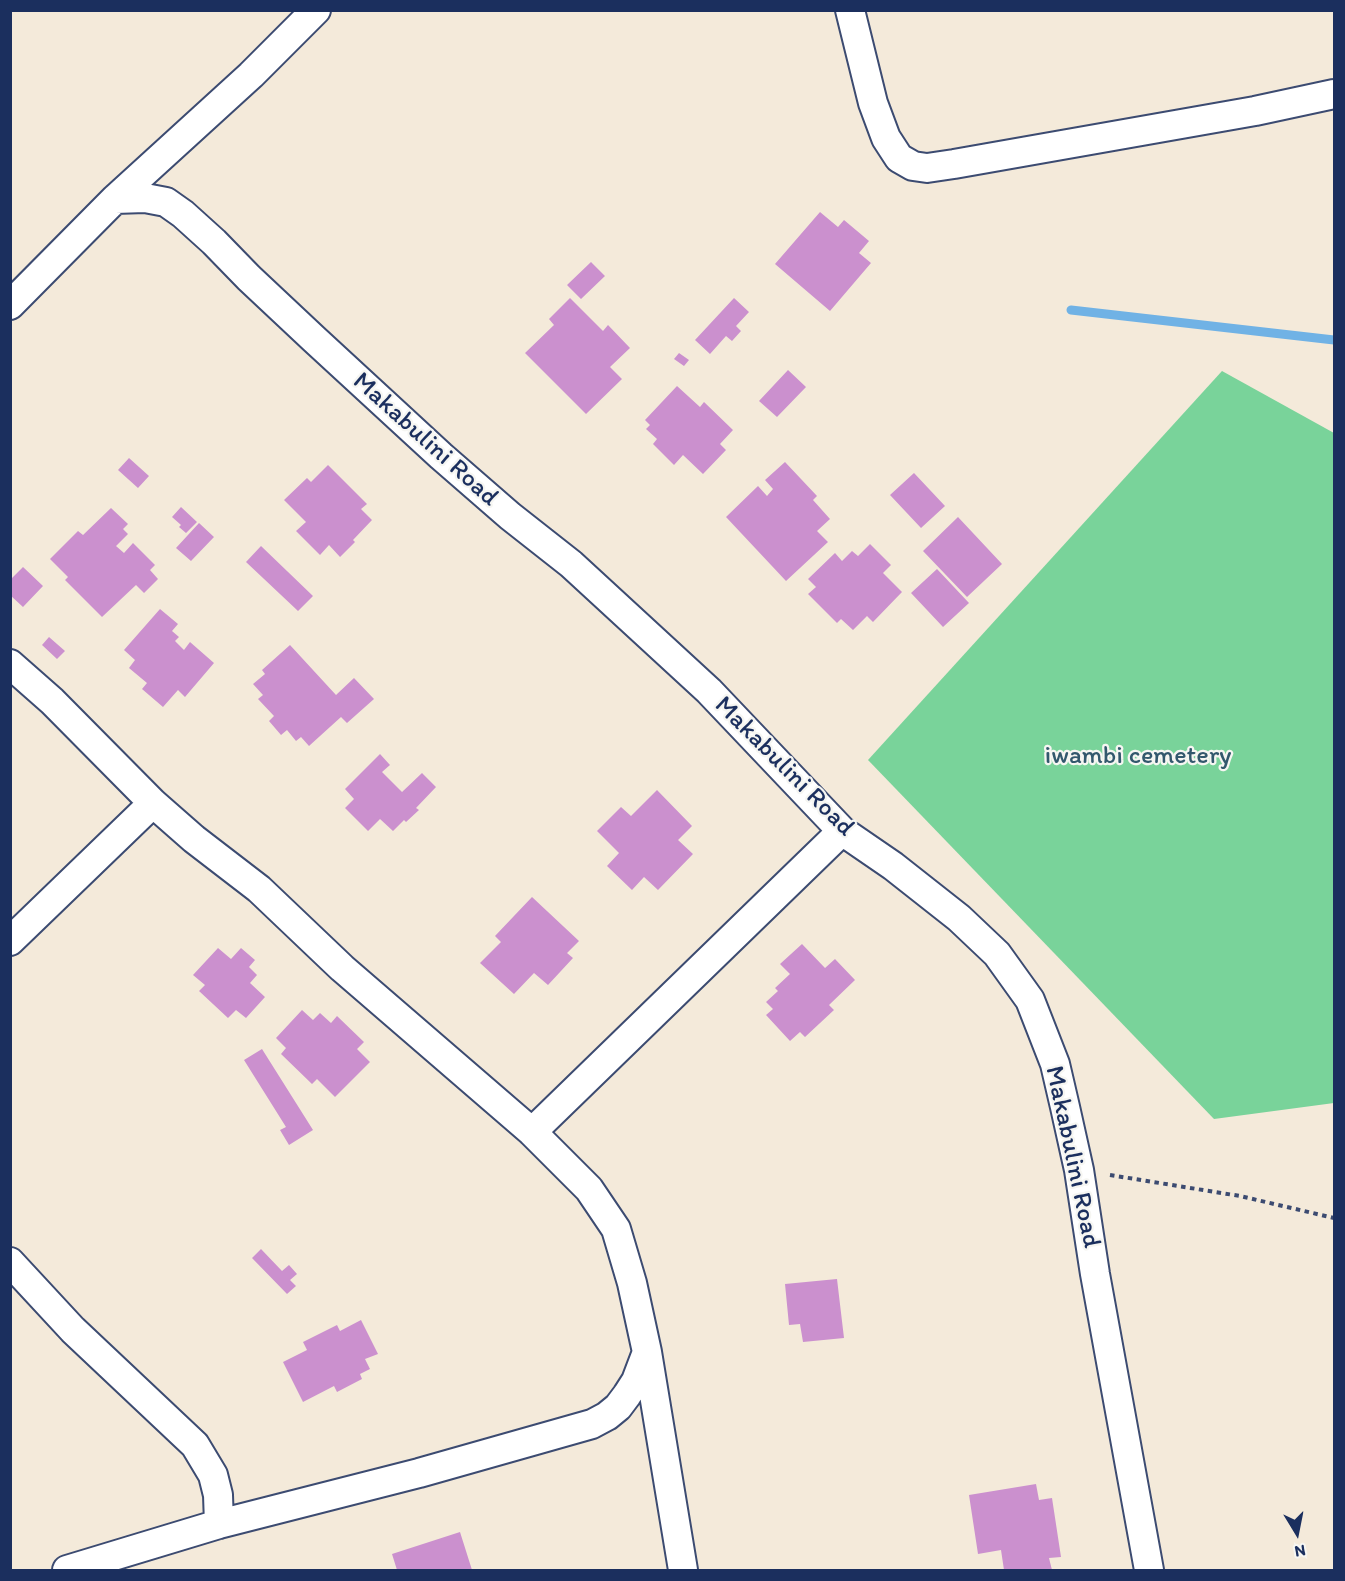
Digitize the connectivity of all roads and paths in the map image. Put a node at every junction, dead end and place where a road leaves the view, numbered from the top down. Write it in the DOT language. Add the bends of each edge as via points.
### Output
graph roads {
  1 [pos="316,10"];
  2 [pos="850,10"];
  3 [pos="1335,94"];
  4 [pos="115,200"];
  5 [pos="10,305"];
  6 [pos="10,664"];
  7 [pos="153,803"];
  8 [pos="842,831"];
  9 [pos="10,941"];
  10 [pos="532,1132"];
  11 [pos="1080,1170"];
  12 [pos="1335,1218"];
  13 [pos="10,1262"];
  14 [pos="646,1352"];
  15 [pos="219,1524"];
  16 [pos="67,1570"];
  17 [pos="684,1570"];
  18 [pos="1149,1570"];
  1 -- 4 [label="street"];
  2 -- 3 [label="street" via="873,103 886,138 899,158 913,166 954,164"];
  4 -- 5 [label="street"];
  4 -- 8 [label="street, Makabulini Road" via="145,198 166,202 183,214 441,456 571,564 692,675"];
  6 -- 7 [label="street"];
  7 -- 9 [label="street"];
  7 -- 10 [label="street" via="259,889 342,969"];
  8 -- 10 [label="street"];
  8 -- 11 [label="street, Makabulini Road" via="959,918 997,954 1030,1000 1055,1064"];
  10 -- 14 [label="street" via="589,1189 616,1229"];
  11 -- 12 [label="path" via="1240,1196"];
  11 -- 18 [label="street, Makabulini Road"];
  13 -- 15 [label="street" via="73,1329 195,1445 213,1475"];
  14 -- 15 [label="street" via="636,1381 618,1407 592,1424"];
  14 -- 17 [label="street"];
  15 -- 16 [label="street"];
}
